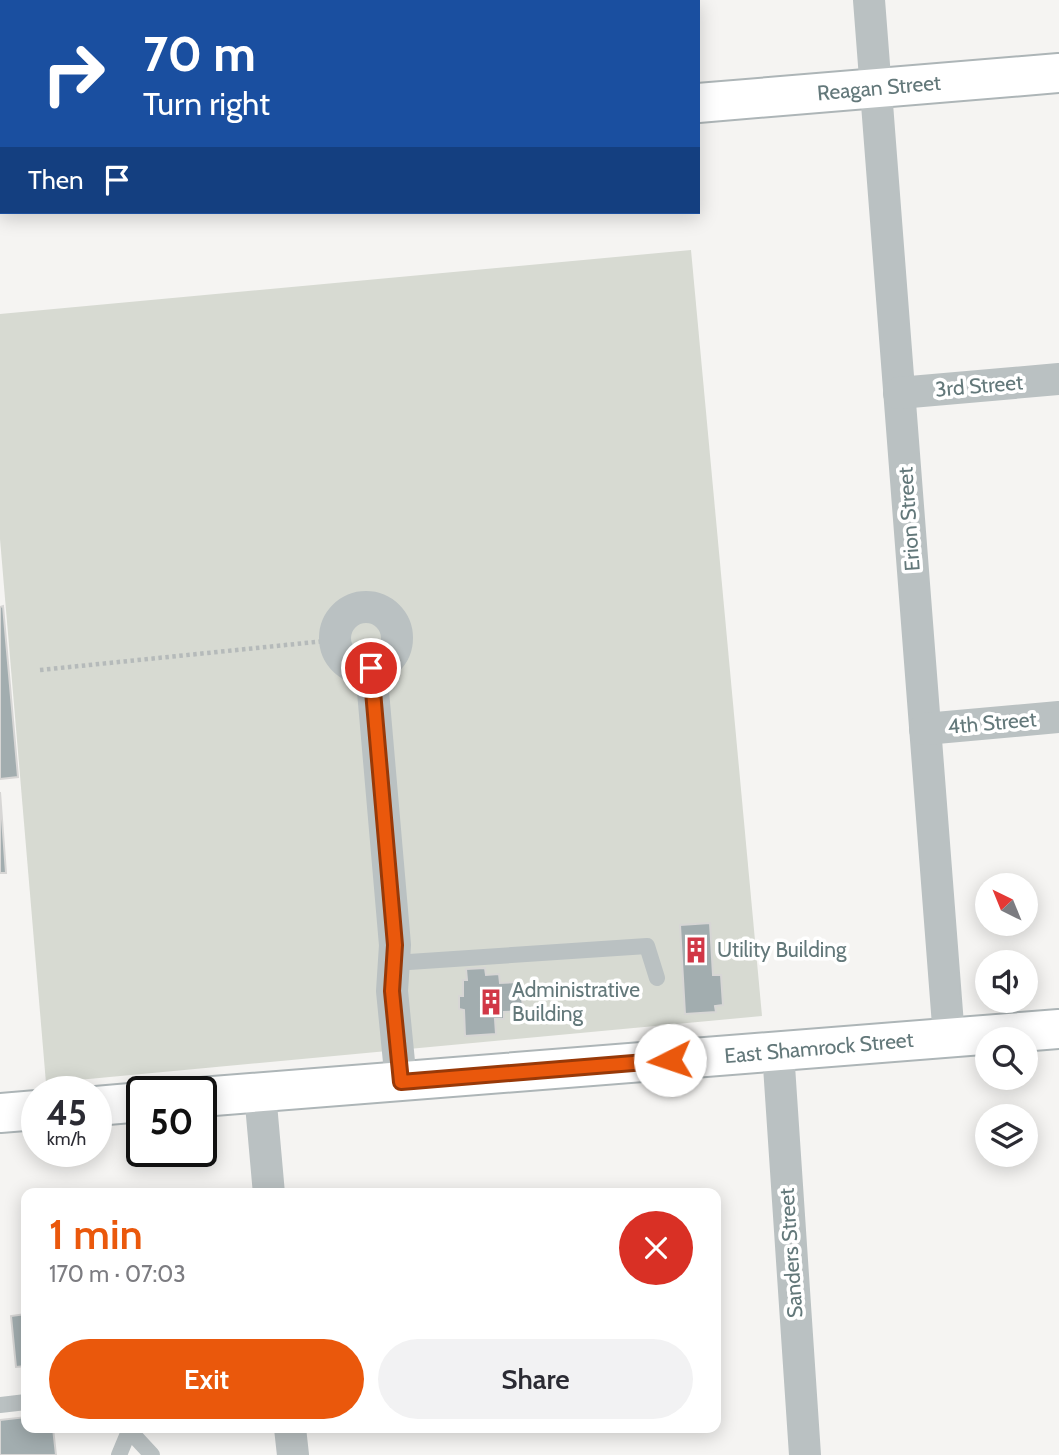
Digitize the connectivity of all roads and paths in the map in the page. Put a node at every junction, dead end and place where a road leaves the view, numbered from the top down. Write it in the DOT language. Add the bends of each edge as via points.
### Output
graph roads {
  1 [pos="869,0"];
  2 [pos="1059,73"];
  3 [pos="876,88"];
  4 [pos="700,103"];
  5 [pos="1059,379"];
  6 [pos="899,393"];
  7 [pos="335,640"];
  8 [pos="371,668"];
  9 [pos="40,670"];
  10 [pos="1059,717"];
  11 [pos="925,729"];
  12 [pos="394,963"];
  13 [pos="657,978"];
  14 [pos="1059,1029"];
  15 [pos="948,1038"];
  16 [pos="778,1051"];
  17 [pos="401,1082"];
  18 [pos="260,1093"];
  19 [pos="217,1096"];
  20 [pos="21,1112"];
  21 [pos="0,1113"];
  22 [pos="268,1188"];
  23 [pos="21,1403"];
  24 [pos="0,1405"];
  25 [pos="127,1433"];
  26 [pos="132,1433"];
  27 [pos="291,1433"];
  28 [pos="119,1455"];
  29 [pos="152,1455"];
  30 [pos="293,1455"];
  31 [pos="805,1455"];
  1 -- 3 [label="street, Erion Street"];
  2 -- 3 [label="main road, Reagan Street"];
  3 -- 4 [label="main road, Reagan Street"];
  3 -- 6 [label="street, Erion Street"];
  5 -- 6 [label="street, 3rd Street"];
  6 -- 11 [label="street, Erion Street"];
  7 -- 8 [label="street" via="342,659"];
  7 -- 8 [label="street" via="336,629 348,612 368,606 386,614 396,631 394,650 389,659"];
  7 -- 9 [label="path"];
  8 -- 12 [label="street"];
  10 -- 11 [label="street, 4th Street"];
  11 -- 15 [label="street, Erion Street"];
  12 -- 13 [label="lane" via="647,946"];
  12 -- 17 [label="street" via="392,991"];
  14 -- 15 [label="main road, East Shamrock Street"];
  15 -- 16 [label="main road, East Shamrock Street"];
  16 -- 17 [label="main road, East Shamrock Street"];
  16 -- 31 [label="street, Sanders Street"];
  17 -- 18 [label="main road, East Shamrock Street"];
  18 -- 19 [label="main road, East Shamrock Street"];
  18 -- 22 [label="street"];
  20 -- 21 [label="main road"];
  23 -- 24 [label="lane"];
  25 -- 28 [label="lane"];
  26 -- 29 [label="lane"];
  27 -- 30 [label="street"];
}
